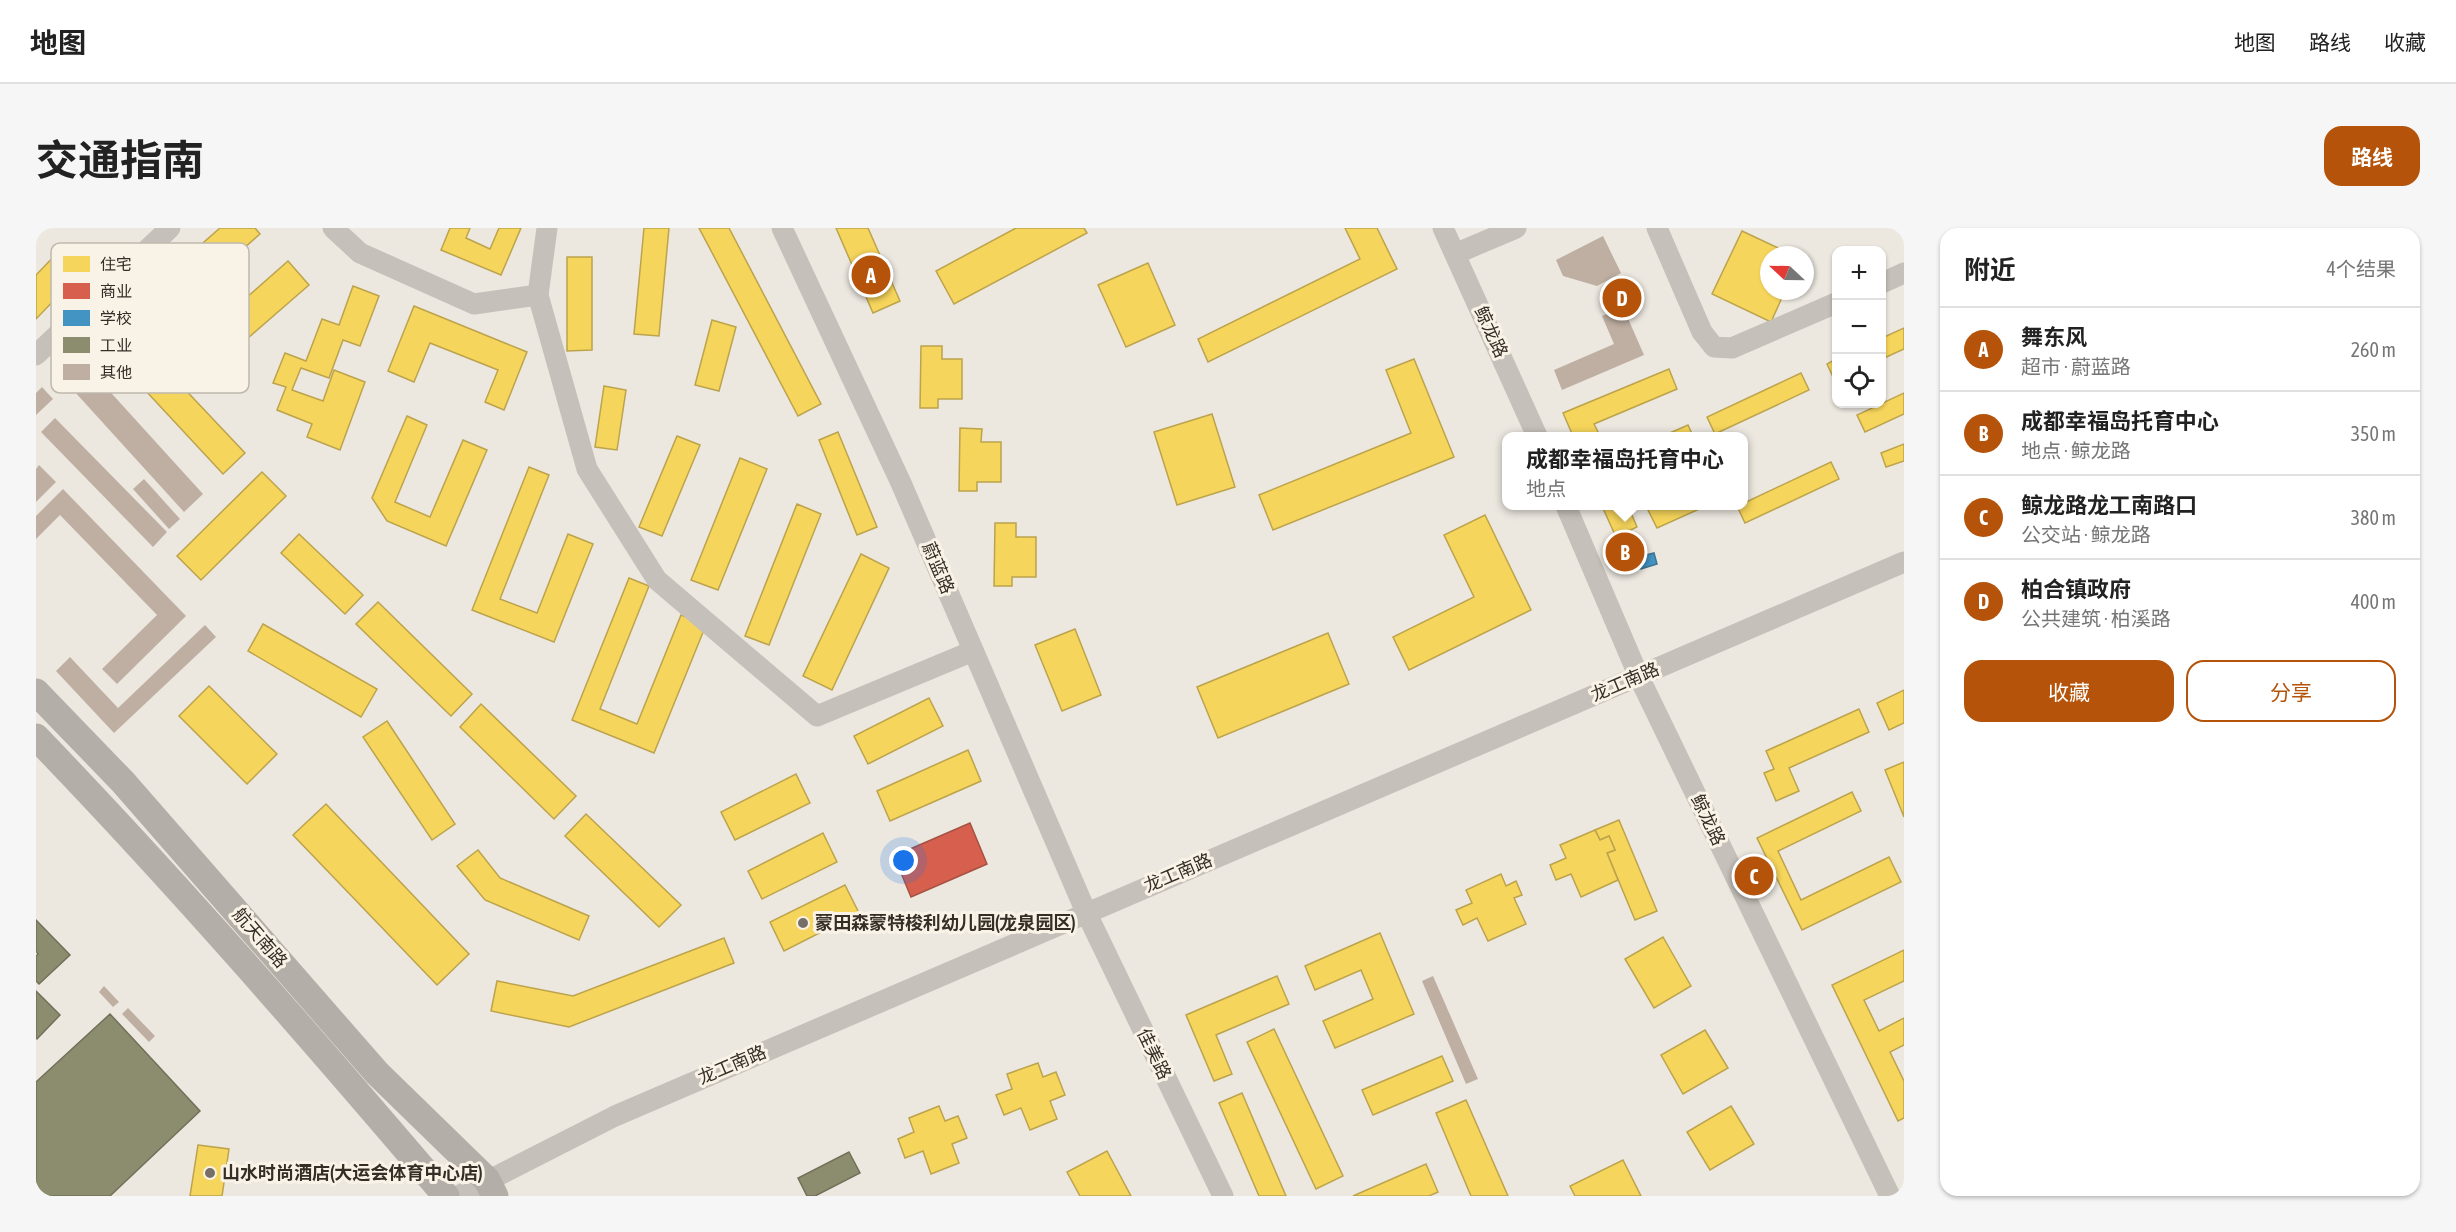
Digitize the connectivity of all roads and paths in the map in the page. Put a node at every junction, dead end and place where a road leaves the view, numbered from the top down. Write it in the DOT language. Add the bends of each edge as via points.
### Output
graph roads {
  1 [pos="170,228"];
  2 [pos="333,228"];
  3 [pos="547,228"];
  4 [pos="782,228"];
  5 [pos="1443,228"];
  6 [pos="1516,228"];
  7 [pos="1657,228"];
  8 [pos="154,243"];
  9 [pos="1455,254"];
  10 [pos="1904,273"];
  11 [pos="1886,281"];
  12 [pos="538,295"];
  13 [pos="1832,305"];
  14 [pos="51,342"];
  15 [pos="36,356"];
  16 [pos="1535,432"];
  17 [pos="1568,510"];
  18 [pos="1904,562"];
  19 [pos="973,651"];
  20 [pos="1639,677"];
  21 [pos="36,692"];
  22 [pos="36,737"];
  23 [pos="1086,912"];
  24 [pos="491,1188"];
  25 [pos="446,1196"];
  26 [pos="458,1196"];
  27 [pos="1222,1196"];
  28 [pos="1890,1196"];
  1 -- 8 [label="street"];
  2 -- 12 [label="street" via="360,253 474,303"];
  3 -- 12 [label="street"];
  4 -- 19 [label="street, 蔚蓝路" via="901,483"];
  5 -- 9 [label="street, 鲸龙路"];
  6 -- 9 [label="street"];
  7 -- 13 [label="street" via="1702,332 1714,347 1732,348"];
  9 -- 16 [label="street, 鲸龙路"];
  10 -- 11 [label="street"];
  12 -- 19 [label="street" via="587,469 657,580 817,716"];
  14 -- 15 [label="street"];
  17 -- 20 [label="street, 鲸龙路"];
  18 -- 20 [label="street, 龙工南路"];
  19 -- 23 [label="street, 蔚蓝路"];
  20 -- 23 [label="street, 龙工南路"];
  20 -- 28 [label="street, 鲸龙路"];
  21 -- 24 [label="main road, 航天南路" via="123,782 377,1073"];
  22 -- 25 [label="main road, 航天南路" via="341,1071"];
  23 -- 24 [label="street, 龙工南路" via="615,1116"];
  23 -- 27 [label="street, 佳美路"];
  24 -- 26 [label="street, 龙工南路"];
}
